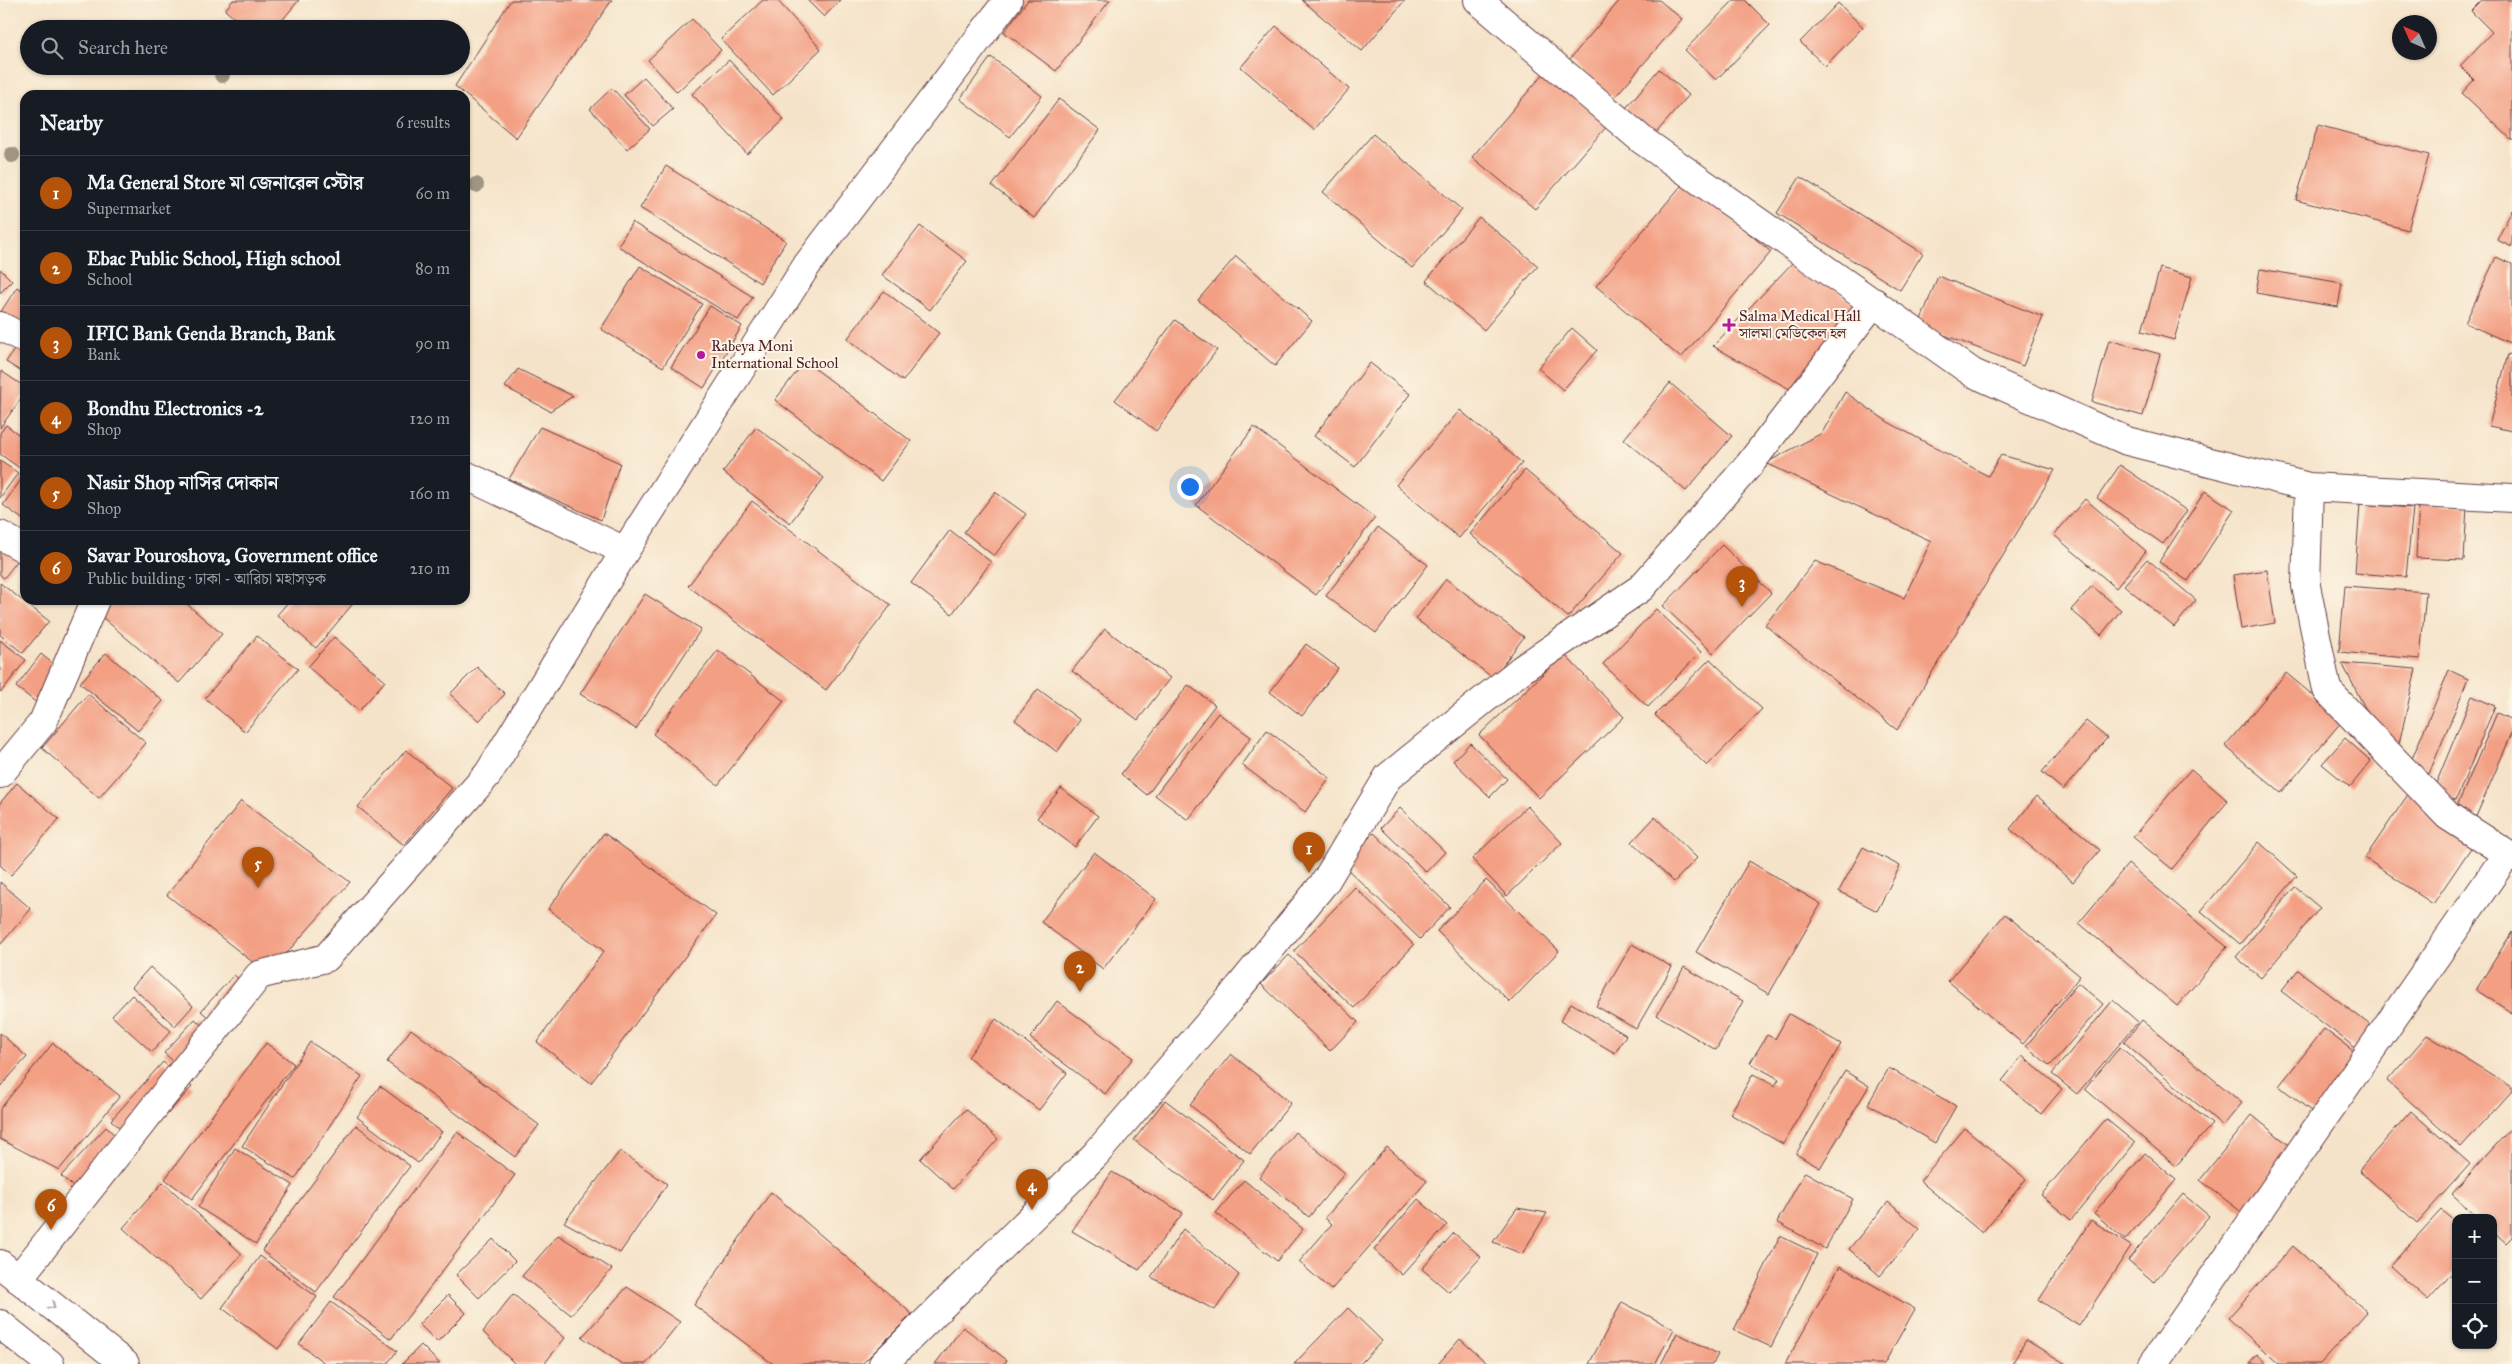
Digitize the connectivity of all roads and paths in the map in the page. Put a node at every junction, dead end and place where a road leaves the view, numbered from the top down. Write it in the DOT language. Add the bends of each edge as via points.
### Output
graph roads {
  1 [pos="1008,0"];
  2 [pos="1478,0"];
  3 [pos="1874,302"];
  4 [pos="0,326"];
  5 [pos="20,337"];
  6 [pos="470,477"];
  7 [pos="2309,487"];
  8 [pos="2512,498"];
  9 [pos="0,535"];
  10 [pos="20,546"];
  11 [pos="625,551"];
  12 [pos="94,605"];
  13 [pos="0,774"];
  14 [pos="2510,856"];
  15 [pos="9,1272"];
  16 [pos="0,1324"];
  17 [pos="50,1364"];
  18 [pos="125,1364"];
  19 [pos="883,1364"];
  20 [pos="2153,1364"];
  1 -- 11 [label="main road" via="807,265"];
  2 -- 3 [label="main road" via="1642,140"];
  3 -- 7 [label="main road" via="1973,373 2127,441"];
  3 -- 19 [label="main road" via="1749,465 1641,588 1522,669 1388,777 1325,882 1228,1001 1094,1155"];
  4 -- 5 [label="main road"];
  6 -- 11 [label="main road"];
  7 -- 8 [label="main road"];
  7 -- 14 [label="main road" via="2306,586 2328,690 2448,816"];
  9 -- 10 [label="main road"];
  11 -- 15 [label="main road" via="488,774 326,958 259,975"];
  12 -- 13 [label="main road" via="43,722"];
  14 -- 20 [label="main road"];
  15 -- 18 [label="main road, one-way"];
  16 -- 17 [label="main road"];
}
